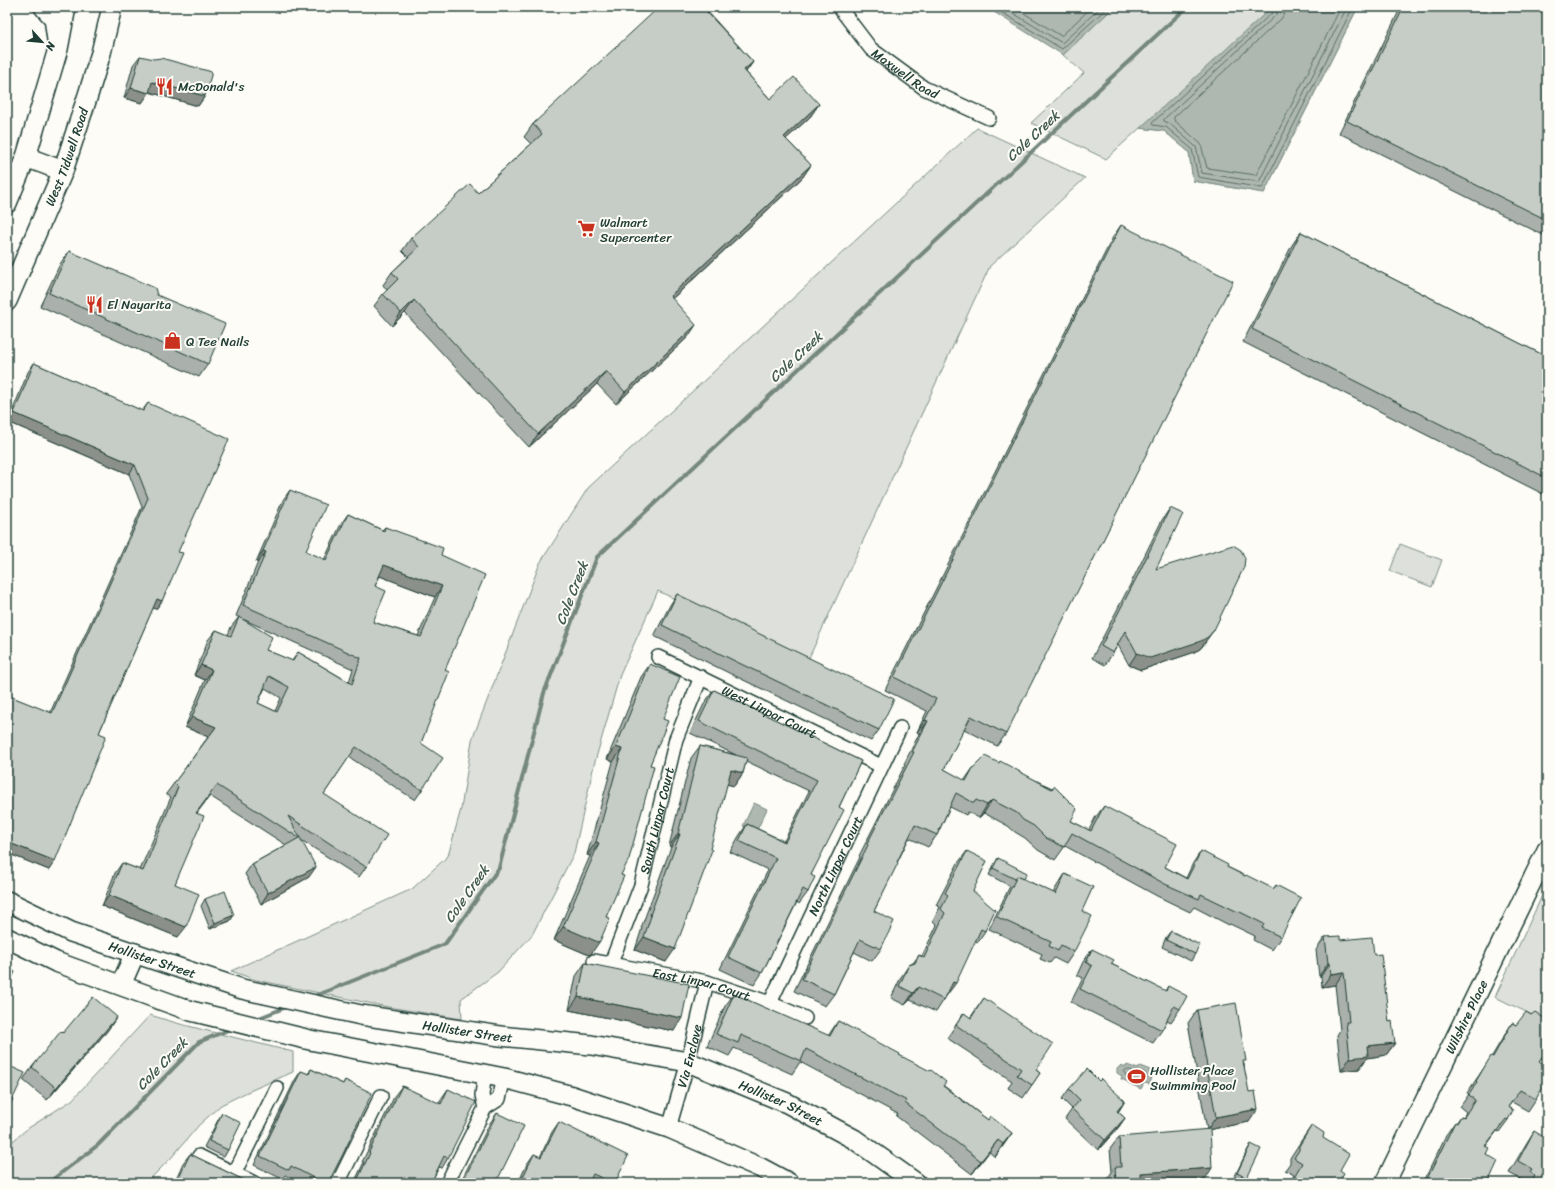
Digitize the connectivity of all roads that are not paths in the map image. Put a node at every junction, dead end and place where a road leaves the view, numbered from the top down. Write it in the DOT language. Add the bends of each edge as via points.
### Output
graph roads {
  1 [pos="44,7"];
  2 [pos="66,7"];
  3 [pos="112,7"];
  4 [pos="839,7"];
  5 [pos="58,49"];
  6 [pos="989,118"];
  7 [pos="26,157"];
  8 [pos="63,171"];
  9 [pos="7,203"];
  10 [pos="7,301"];
  11 [pos="658,658"];
  12 [pos="701,677"];
  13 [pos="900,728"];
  14 [pos="881,766"];
  15 [pos="1547,850"];
  16 [pos="7,901"];
  17 [pos="7,938"];
  18 [pos="135,953"];
  19 [pos="594,961"];
  20 [pos="611,963"];
  21 [pos="707,982"];
  22 [pos="121,985"];
  23 [pos="770,1002"];
  24 [pos="806,1018"];
  25 [pos="688,1062"];
  26 [pos="485,1073"];
  27 [pos="504,1078"];
  28 [pos="277,1088"];
  29 [pos="382,1096"];
  30 [pos="485,1108"];
  31 [pos="669,1128"];
  32 [pos="198,1156"];
  33 [pos="234,1174"];
  34 [pos="254,1183"];
  35 [pos="338,1183"];
  36 [pos="447,1183"];
  37 [pos="789,1183"];
  38 [pos="916,1183"];
  39 [pos="1385,1183"];
  1 -- 5 [label="main road" via="54,18"];
  2 -- 5 [label="main road"];
  3 -- 8 [label="main road, West Tidwell Road" via="101,54"];
  4 -- 6 [label="street, Maxwell Road" via="871,49 924,88"];
  5 -- 7 [label="main road"];
  7 -- 8 [label="main road"];
  7 -- 9 [label="main road"];
  8 -- 10 [label="main road, West Tidwell Road"];
  11 -- 12 [label="street, West Linpar Court"];
  12 -- 14 [label="street, West Linpar Court"];
  12 -- 20 [label="street, South Linpar Court" via="676,740 641,885"];
  13 -- 14 [label="street, North Linpar Court"];
  14 -- 23 [label="street, North Linpar Court"];
  15 -- 39 [label="main road, Wilshire Place"];
  16 -- 18 [label="main road, Hollister Street" via="71,932"];
  17 -- 22 [label="main road" via="56,962"];
  18 -- 22 [label="main road"];
  18 -- 25 [label="main road, Hollister Street" via="242,989 361,1015 500,1036 591,1046"];
  19 -- 20 [label="street, East Linpar Court"];
  20 -- 21 [label="street, East Linpar Court"];
  21 -- 23 [label="street, East Linpar Court"];
  21 -- 25 [label="street, Via Enclave"];
  22 -- 26 [label="main road" via="191,1011 310,1040"];
  23 -- 24 [label="street, East Linpar Court"];
  25 -- 31 [label="street, Via Enclave"];
  25 -- 38 [label="main road, Hollister Street" via="787,1103 854,1139"];
  26 -- 27 [label="main road"];
  26 -- 30 [label="street" via="482,1095"];
  27 -- 30 [label="street" via="499,1099"];
  27 -- 31 [label="main road" via="572,1096"];
  28 -- 33 [label="street"];
  29 -- 35 [label="street"];
  30 -- 36 [label="street"];
  31 -- 37 [label="main road" via="762,1168"];
  32 -- 33 [label="street"];
  33 -- 34 [label="street"];
}
